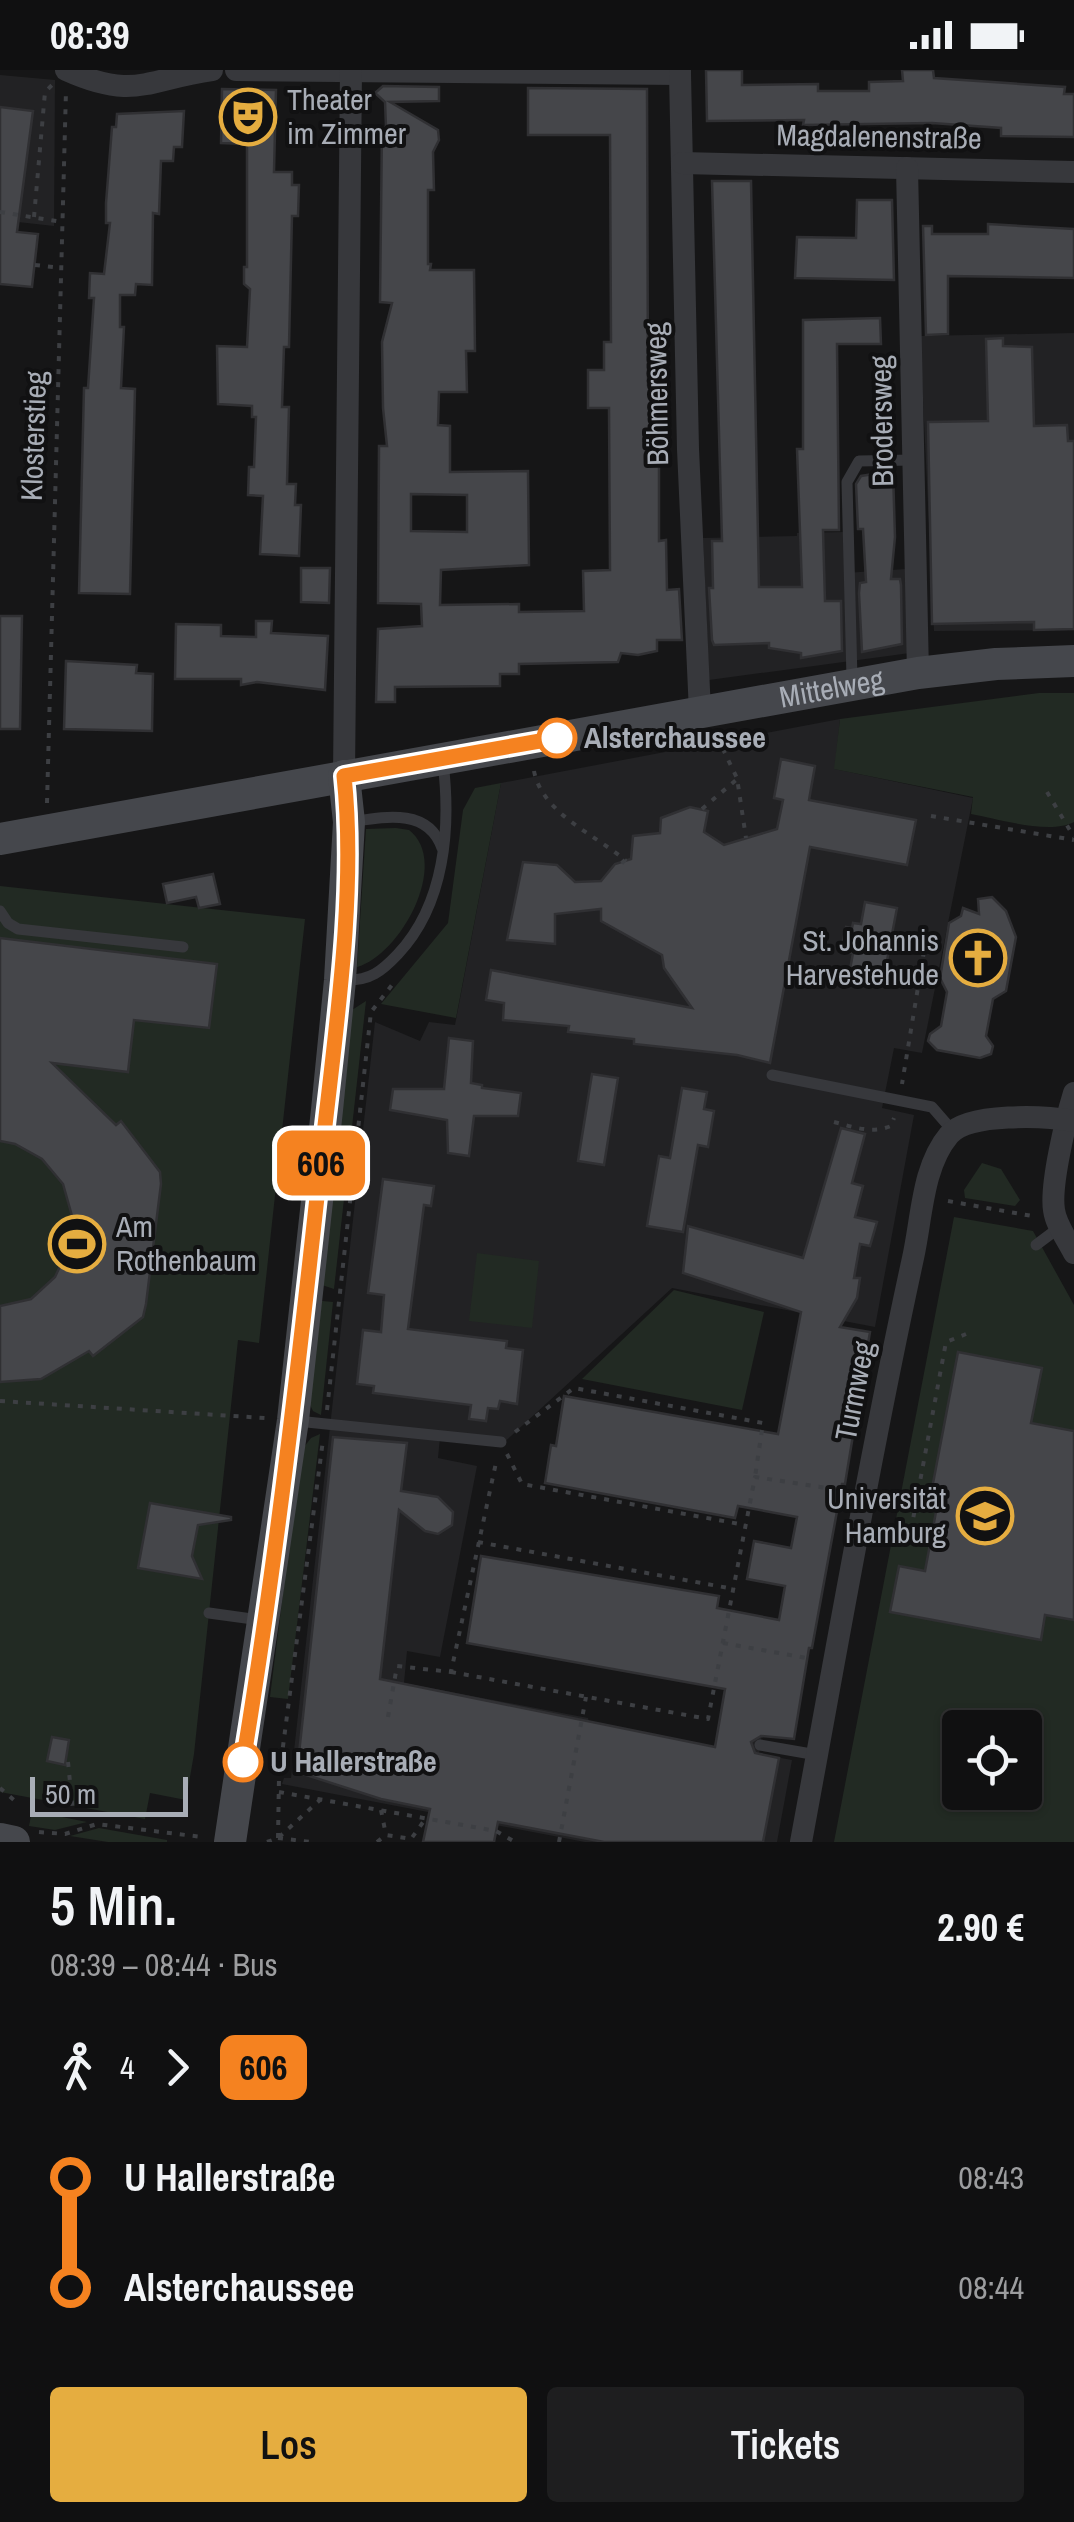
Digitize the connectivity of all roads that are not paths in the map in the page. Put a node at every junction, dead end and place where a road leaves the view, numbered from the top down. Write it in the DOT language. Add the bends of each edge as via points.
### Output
graph roads {
  1 [pos="66,70"];
  2 [pos="212,70"];
  3 [pos="236,70"];
  4 [pos="351,71"];
  5 [pos="680,72"];
  6 [pos="682,163"];
  7 [pos="907,168"];
  8 [pos="1074,172"];
  9 [pos="913,460"];
  10 [pos="1074,662"];
  11 [pos="918,674"];
  12 [pos="852,684"];
  13 [pos="708,725"];
  14 [pos="442,758"];
  15 [pos="344,776"];
  16 [pos="349,822"];
  17 [pos="0,839"];
  18 [pos="442,848"];
  19 [pos="0,911"];
  20 [pos="184,947"];
  21 [pos="340,980"];
  22 [pos="772,1075"];
  23 [pos="1074,1093"];
  24 [pos="1070,1120"];
  25 [pos="952,1130"];
  26 [pos="1060,1227"];
  27 [pos="1036,1245"];
  28 [pos="1074,1252"];
  29 [pos="298,1421"];
  30 [pos="501,1442"];
  31 [pos="209,1613"];
  32 [pos="264,1620"];
  33 [pos="760,1744"];
  34 [pos="817,1756"];
  35 [pos="219,1840"];
  36 [pos="800,1842"];
  1 -- 2 [label="street" via="139,87"];
  3 -- 4 [label="street"];
  4 -- 5 [label="street"];
  4 -- 15 [label="street"];
  5 -- 6 [label="street, Böhmersweg"];
  6 -- 7 [label="street, Magdalenenstraße"];
  6 -- 13 [label="street, Böhmersweg" via="688,449"];
  7 -- 8 [label="street, Magdalenenstraße"];
  7 -- 9 [label="street, Brodersweg"];
  9 -- 11 [label="street, Brodersweg"];
  9 -- 12 [label="lane" via="859,461 847,482"];
  10 -- 11 [label="street, Mittelweg"];
  11 -- 12 [label="street, Mittelweg"];
  12 -- 13 [label="street, Mittelweg"];
  13 -- 14 [label="street, Mittelweg"];
  14 -- 15 [label="street, Mittelweg"];
  14 -- 18 [label="lane" via="448,804"];
  15 -- 16 [label="street"];
  15 -- 17 [label="street, Mittelweg"];
  16 -- 18 [label="lane" via="416,819"];
  16 -- 21 [label="street"];
  18 -- 21 [label="lane" via="432,903 413,938 374,976"];
  19 -- 20 [label="lane" via="18,928"];
  21 -- 29 [label="street"];
  22 -- 25 [label="lane" via="932,1107"];
  23 -- 24 [label="street"];
  24 -- 25 [label="street" via="973,1121"];
  24 -- 26 [label="street" via="1054,1200"];
  25 -- 34 [label="street, Turmweg" via="929,1176"];
  26 -- 27 [label="lane"];
  26 -- 28 [label="street"];
  29 -- 30 [label="lane"];
  29 -- 32 [label="street"];
  31 -- 32 [label="lane"];
  32 -- 35 [label="street"];
  33 -- 34 [label="lane"];
  34 -- 36 [label="street, Turmweg"];
}
